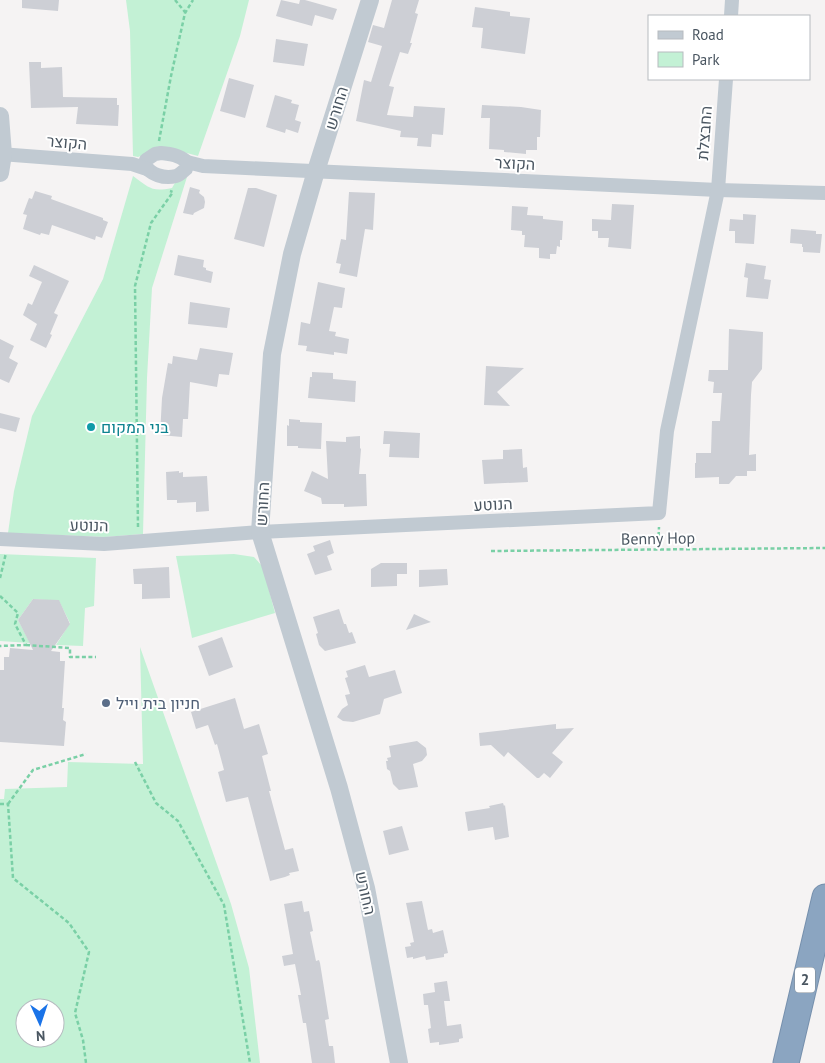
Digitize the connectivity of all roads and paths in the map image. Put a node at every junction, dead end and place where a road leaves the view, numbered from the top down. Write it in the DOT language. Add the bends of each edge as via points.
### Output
graph roads {
  1 [pos="175,0"];
  2 [pos="193,0"];
  3 [pos="370,0"];
  4 [pos="732,0"];
  5 [pos="185,13"];
  6 [pos="731,15"];
  7 [pos="726,80"];
  8 [pos="0,116"];
  9 [pos="1,154"];
  10 [pos="149,161"];
  11 [pos="187,165"];
  12 [pos="316,171"];
  13 [pos="0,173"];
  14 [pos="164,189"];
  15 [pos="718,190"];
  16 [pos="825,194"];
  17 [pos="659,513"];
  18 [pos="260,532"];
  19 [pos="5,540"];
  20 [pos="138,541"];
  21 [pos="825,548"];
  22 [pos="658,549"];
  23 [pos="491,551"];
  24 [pos="0,578"];
  25 [pos="0,596"];
  26 [pos="0,646"];
  27 [pos="26,646"];
  28 [pos="96,656"];
  29 [pos="86,754"];
  30 [pos="135,762"];
  31 [pos="0,804"];
  32 [pos="8,804"];
  33 [pos="825,897"];
  34 [pos="86,1063"];
  35 [pos="250,1063"];
  36 [pos="399,1063"];
  37 [pos="786,1063"];
  1 -- 5 [label="path"];
  2 -- 5 [label="path"];
  3 -- 12 [label="street, החורש"];
  4 -- 6 [label="street"];
  5 -- 10 [label="path" via="158,145"];
  7 -- 15 [label="street, החבצלת"];
  8 -- 9 [label="street"];
  9 -- 10 [label="street, הקוצר" via="132,164"];
  9 -- 13 [label="street"];
  10 -- 11 [label="street" via="161,153 176,155"];
  10 -- 11 [label="street, הקוצר" via="156,174 169,177 177,176"];
  11 -- 12 [label="street, הקוצר"];
  12 -- 15 [label="street, הקוצר"];
  12 -- 18 [label="street, החורש" via="292,254 272,354"];
  14 -- 20 [label="path" via="172,192 151,222 135,286"];
  15 -- 16 [label="street, הקוצר"];
  15 -- 17 [label="street" via="667,430"];
  17 -- 18 [label="street, הנוטע"];
  17 -- 22 [label="path"];
  18 -- 20 [label="street, הנוטע"];
  18 -- 36 [label="street, החורש" via="339,788 366,888"];
  19 -- 20 [label="street, הנוטע" via="104,544"];
  19 -- 24 [label="path"];
  21 -- 22 [label="path, Benny Hop"];
  22 -- 23 [label="path, Benny Hop"];
  25 -- 27 [label="path" via="18,613 16,624"];
  26 -- 27 [label="path"];
  27 -- 28 [label="path" via="70,648 70,656"];
  29 -- 32 [label="path" via="34,770"];
  30 -- 35 [label="path" via="156,802 178,821 224,905"];
  31 -- 32 [label="path"];
  32 -- 34 [label="path" via="13,878 69,923 88,952 75,1013"];
  33 -- 37 [label="highway, 2"];
}
